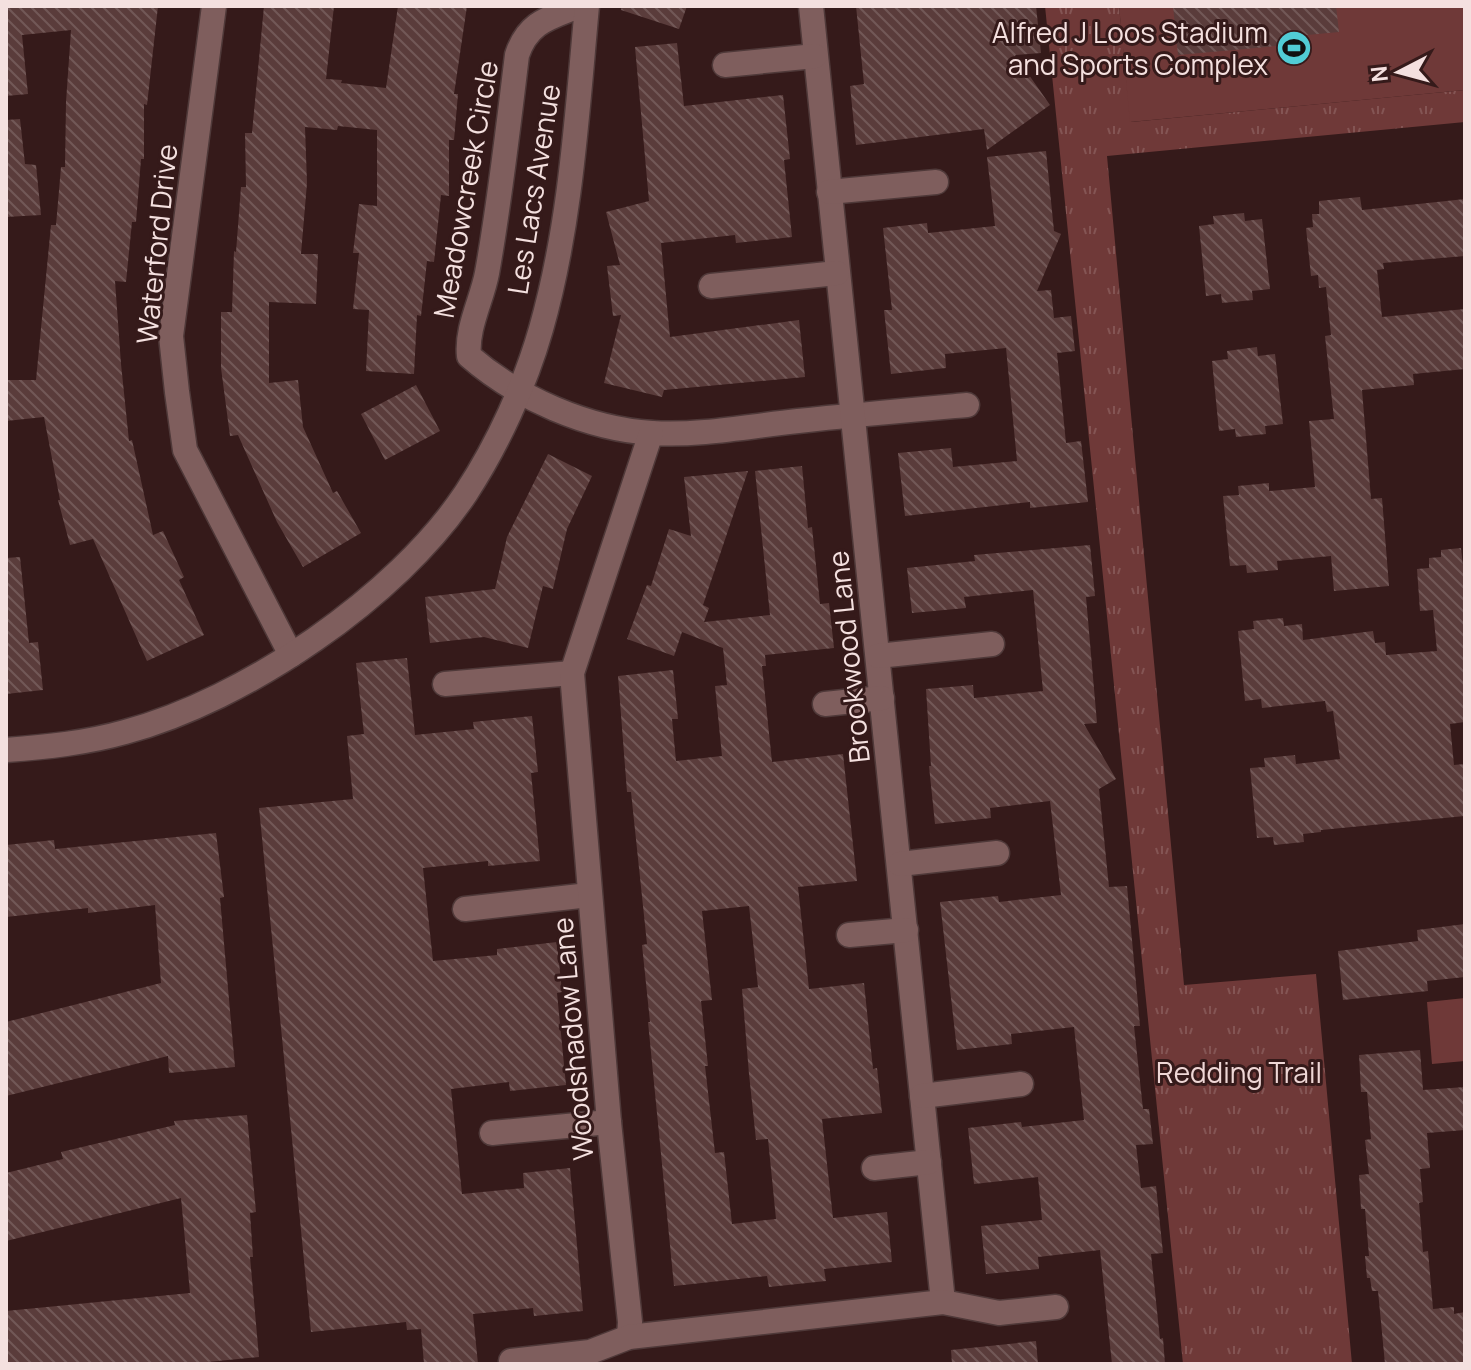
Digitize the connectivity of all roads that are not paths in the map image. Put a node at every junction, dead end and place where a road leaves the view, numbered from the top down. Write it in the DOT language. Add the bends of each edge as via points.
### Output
graph roads {
  1 [pos="214,6"];
  2 [pos="579,6"];
  3 [pos="587,6"];
  4 [pos="811,6"];
  5 [pos="815,56"];
  6 [pos="725,65"];
  7 [pos="936,182"];
  8 [pos="829,192"];
  9 [pos="837,273"];
  10 [pos="711,286"];
  11 [pos="519,390"];
  12 [pos="967,405"];
  13 [pos="853,416"];
  14 [pos="651,433"];
  15 [pos="992,644"];
  16 [pos="291,655"];
  17 [pos="878,656"];
  18 [pos="572,673"];
  19 [pos="445,684"];
  20 [pos="882,698"];
  21 [pos="825,704"];
  22 [pos="6,750"];
  23 [pos="997,853"];
  24 [pos="900,864"];
  25 [pos="589,895"];
  26 [pos="465,909"];
  27 [pos="906,930"];
  28 [pos="849,935"];
  29 [pos="1021,1084"];
  30 [pos="922,1096"];
  31 [pos="609,1122"];
  32 [pos="492,1133"];
  33 [pos="929,1162"];
  34 [pos="874,1168"];
  35 [pos="943,1302"];
  36 [pos="1056,1307"];
  37 [pos="629,1337"];
  38 [pos="511,1361"];
  1 -- 16 [label="street, Waterford Drive" via="171,336 177,392 185,450"];
  2 -- 11 [label="street, Meadowcreek Circle" via="535,25 517,55 489,264 468,344 469,356"];
  3 -- 11 [label="street, Les Lacs Avenue" via="560,248 541,329"];
  4 -- 5 [label="street, Brookwood Lane"];
  5 -- 6 [label="street"];
  5 -- 8 [label="street, Brookwood Lane"];
  7 -- 8 [label="street"];
  8 -- 9 [label="street, Brookwood Lane"];
  9 -- 10 [label="street"];
  9 -- 13 [label="street, Brookwood Lane"];
  11 -- 14 [label="street" via="613,428"];
  11 -- 16 [label="street, Les Lacs Avenue" via="472,482 442,523 397,572"];
  12 -- 13 [label="street"];
  13 -- 14 [label="street"];
  13 -- 17 [label="street, Brookwood Lane"];
  14 -- 18 [label="street, Woodshadow Lane"];
  15 -- 17 [label="street"];
  16 -- 22 [label="street, Les Lacs Avenue" via="237,686 126,732"];
  17 -- 20 [label="street, Brookwood Lane"];
  18 -- 19 [label="street"];
  18 -- 25 [label="street, Woodshadow Lane"];
  20 -- 21 [label="street"];
  20 -- 24 [label="street, Brookwood Lane"];
  23 -- 24 [label="street"];
  24 -- 27 [label="street, Brookwood Lane"];
  25 -- 26 [label="street"];
  25 -- 31 [label="street, Woodshadow Lane"];
  27 -- 28 [label="street"];
  27 -- 30 [label="street, Brookwood Lane"];
  29 -- 30 [label="street"];
  30 -- 33 [label="street, Brookwood Lane"];
  31 -- 32 [label="street"];
  31 -- 37 [label="street, Woodshadow Lane"];
  33 -- 34 [label="street"];
  33 -- 35 [label="street, Brookwood Lane"];
  35 -- 36 [label="street" via="999,1313"];
  35 -- 37 [label="street"];
  37 -- 38 [label="street" via="590,1352"];
}
